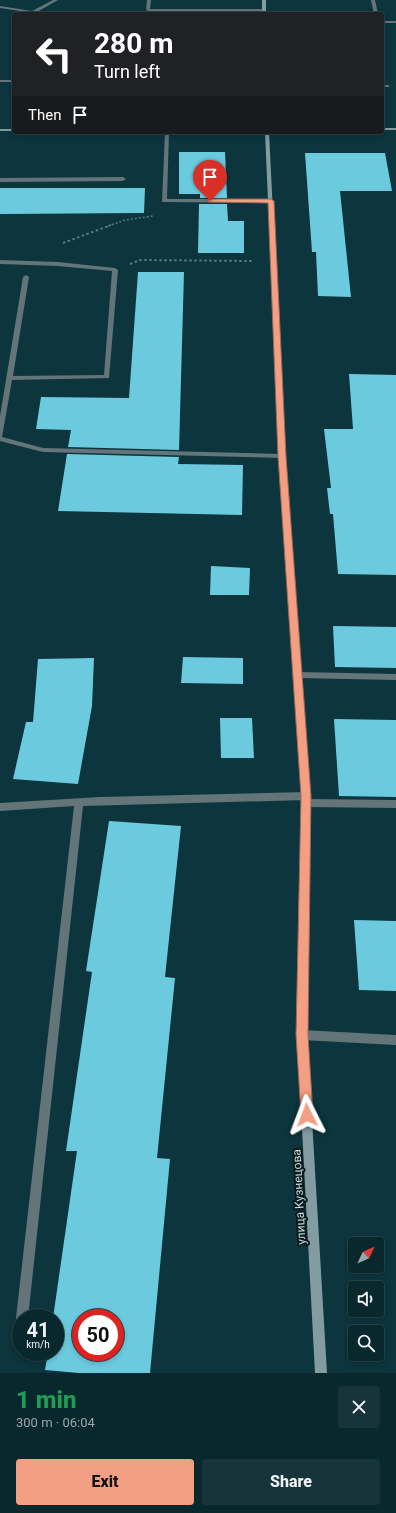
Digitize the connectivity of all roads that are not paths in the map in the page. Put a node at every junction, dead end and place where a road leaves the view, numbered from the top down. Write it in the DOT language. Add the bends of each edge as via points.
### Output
graph roads {
  1 [pos="56,0"];
  2 [pos="149,0"];
  3 [pos="264,0"];
  4 [pos="373,0"];
  5 [pos="0,7"];
  6 [pos="33,12"];
  7 [pos="264,12"];
  8 [pos="376,12"];
  9 [pos="384,22"];
  10 [pos="396,22"];
  11 [pos="0,81"];
  12 [pos="12,81"];
  13 [pos="384,129"];
  14 [pos="396,129"];
  15 [pos="0,130"];
  16 [pos="12,130"];
  17 [pos="167,134"];
  18 [pos="267,134"];
  19 [pos="123,179"];
  20 [pos="0,180"];
  21 [pos="271,201"];
  22 [pos="0,262"];
  23 [pos="26,277"];
  24 [pos="10,378"];
  25 [pos="0,438"];
  26 [pos="282,456"];
  27 [pos="298,675"];
  28 [pos="396,677"];
  29 [pos="306,800"];
  30 [pos="79,802"];
  31 [pos="396,804"];
  32 [pos="0,807"];
  33 [pos="302,1035"];
  34 [pos="396,1040"];
  35 [pos="23,1309"];
  36 [pos="322,1373"];
  1 -- 6 [label="street"];
  2 -- 7 [label="street" via="148,10"];
  3 -- 7 [label="main road"];
  4 -- 8 [label="street"];
  5 -- 6 [label="street"];
  9 -- 10 [label="street"];
  11 -- 12 [label="street"];
  13 -- 14 [label="main road"];
  15 -- 16 [label="main road"];
  17 -- 21 [label="street" via="164,201"];
  18 -- 21 [label="main road, улица Кузнецова"];
  19 -- 20 [label="street"];
  21 -- 26 [label="main road, улица Кузнецова"];
  22 -- 24 [label="street" via="115,270 107,378"];
  23 -- 24 [label="street"];
  24 -- 25 [label="street"];
  25 -- 26 [label="street" via="43,450"];
  26 -- 27 [label="main road, улица Кузнецова"];
  27 -- 28 [label="street"];
  27 -- 29 [label="main road, улица Кузнецова"];
  29 -- 30 [label="street"];
  29 -- 31 [label="street"];
  29 -- 33 [label="main road, улица Кузнецова"];
  30 -- 32 [label="street"];
  30 -- 35 [label="street"];
  33 -- 34 [label="street"];
  33 -- 36 [label="main road, улица Кузнецова"];
}
